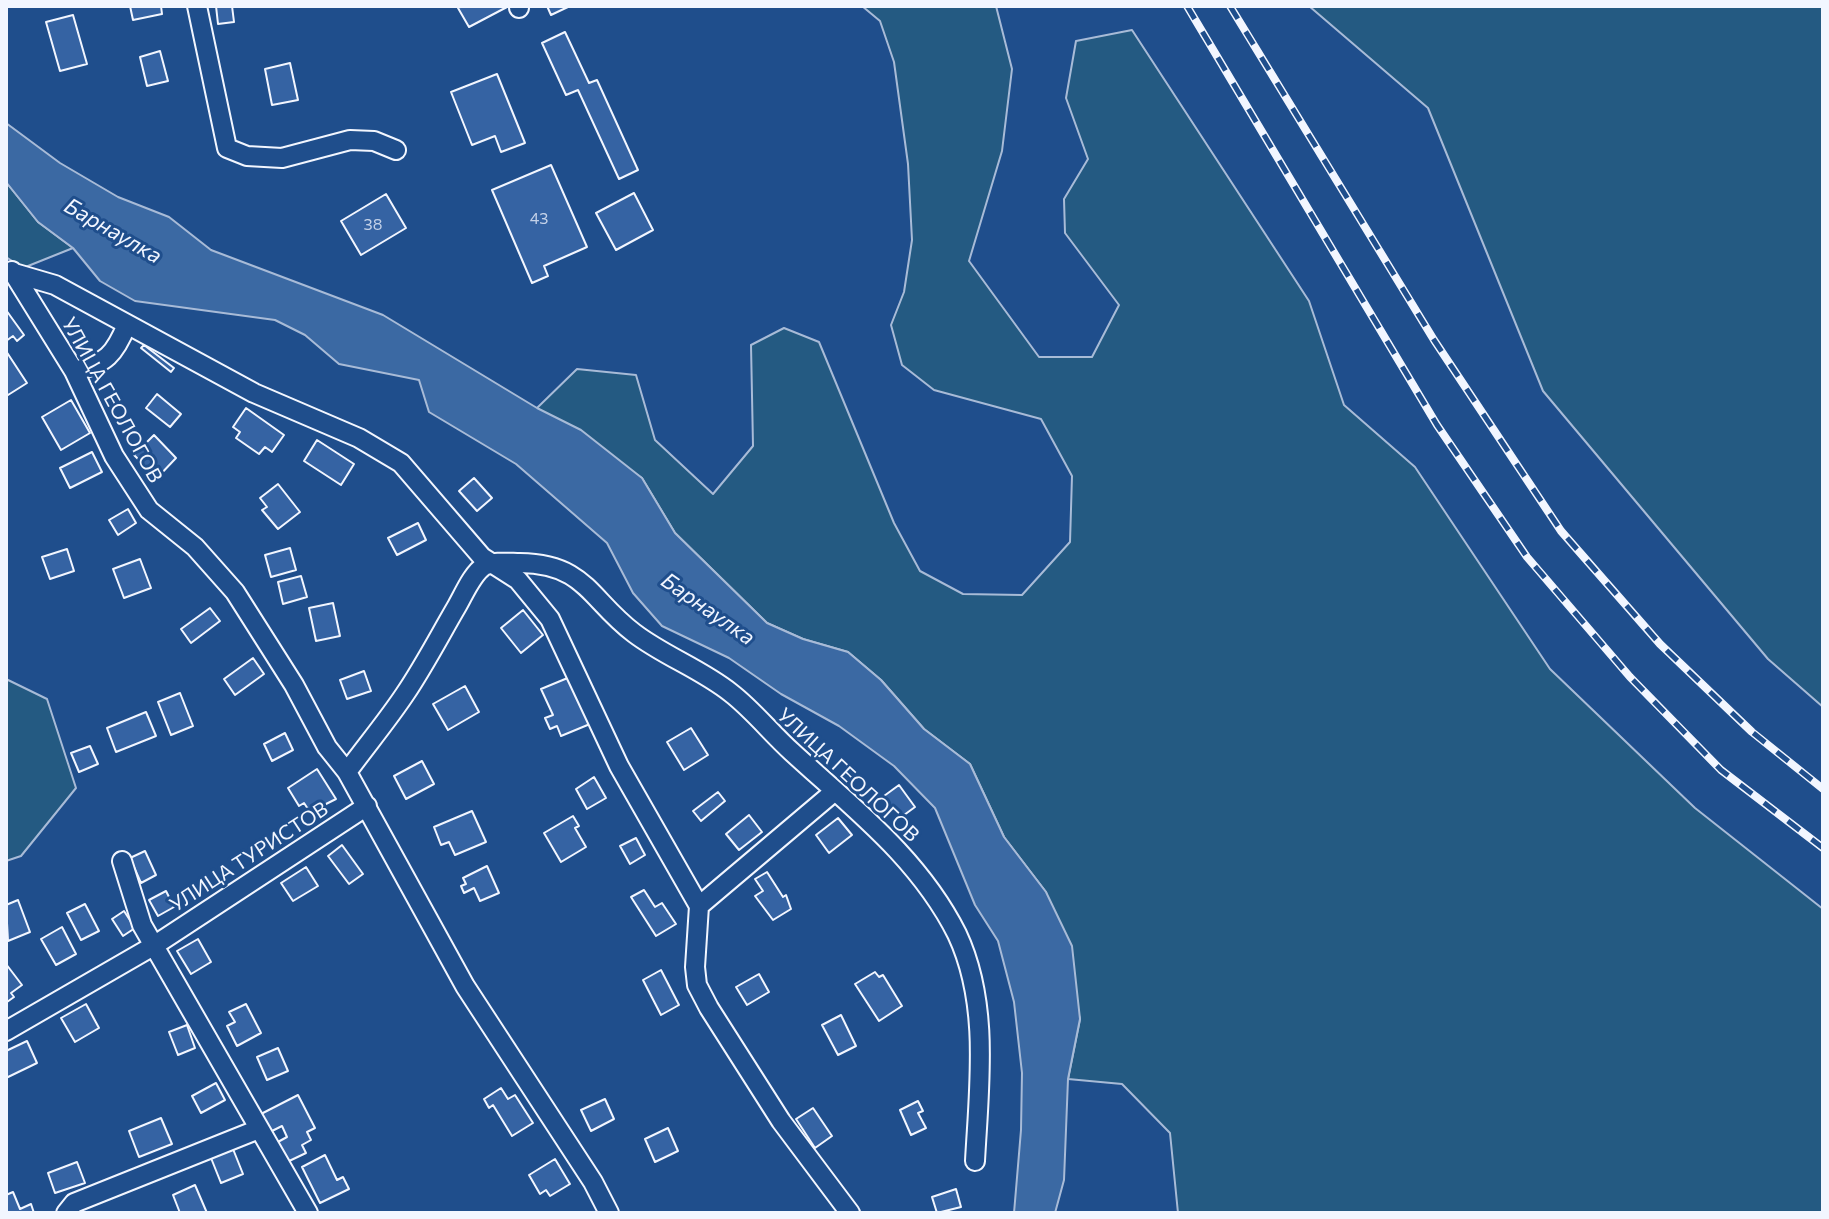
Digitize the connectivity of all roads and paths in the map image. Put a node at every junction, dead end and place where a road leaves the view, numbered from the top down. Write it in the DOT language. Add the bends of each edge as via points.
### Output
graph roads {
  1 [pos="197,6"];
  2 [pos="396,150"];
  3 [pos="10,270"];
  4 [pos="127,324"];
  5 [pos="74,371"];
  6 [pos="495,564"];
  7 [pos="347,772"];
  8 [pos="835,791"];
  9 [pos="367,806"];
  10 [pos="122,861"];
  11 [pos="699,906"];
  12 [pos="155,945"];
  13 [pos="6,1031"];
  14 [pos="259,1129"];
  15 [pos="975,1161"];
  16 [pos="66,1213"];
  17 [pos="308,1213"];
  18 [pos="609,1213"];
  19 [pos="850,1213"];
  1 -- 2 [label="street" via="227,148 247,156 282,158 350,140 374,141"];
  3 -- 4 [label="street, УЛИЦА ГЕОЛОГОВ" via="55,285"];
  3 -- 5 [label="street, УЛИЦА ГЕОЛОГОВ"];
  4 -- 5 [label="street" via="106,359"];
  4 -- 6 [label="street, УЛИЦА ГЕОЛОГОВ" via="254,393 359,438 401,463 482,557"];
  5 -- 7 [label="street, УЛИЦА ГЕОЛОГОВ" via="114,456 149,510 195,547 235,592"];
  6 -- 7 [label="street" via="476,575 405,694"];
  6 -- 8 [label="street, УЛИЦА ГЕОЛОГОВ" via="536,563 576,576 633,633 733,694"];
  6 -- 11 [label="street, УЛИЦА ГЕОЛОГОВ" via="518,580 550,619 619,766"];
  7 -- 9 [label="street, УЛИЦА ГЕОЛОГОВ"];
  8 -- 11 [label="street"];
  8 -- 15 [label="street, УЛИЦА ГЕОЛОГОВ" via="898,849 934,894 969,965 981,1052"];
  9 -- 12 [label="street, УЛИЦА ТУРИСТОВ"];
  9 -- 18 [label="street, УЛИЦА ГЕОЛОГОВ" via="465,986"];
  10 -- 12 [label="street" via="142,925"];
  11 -- 19 [label="street" via="697,985 732,1048"];
  12 -- 13 [label="street, УЛИЦА ТУРИСТОВ"];
  12 -- 14 [label="street"];
  14 -- 16 [label="street" via="74,1203"];
  14 -- 17 [label="street"];
}
